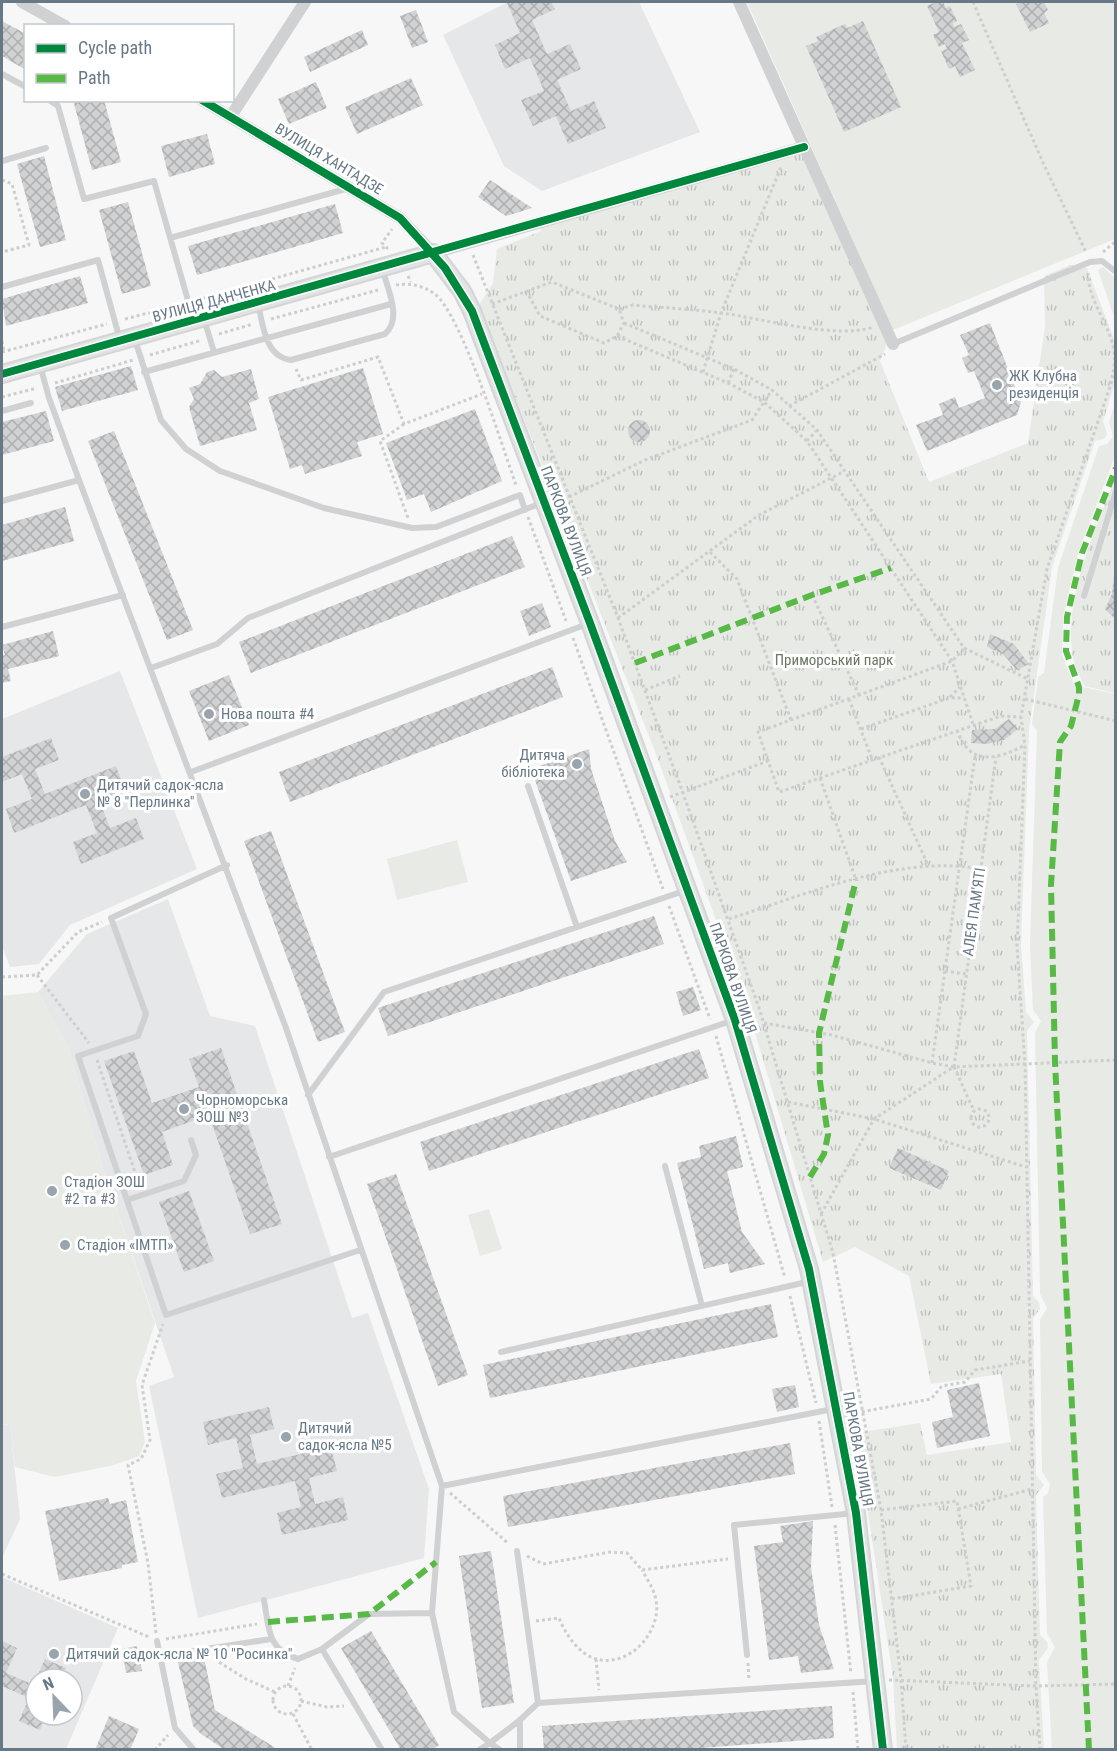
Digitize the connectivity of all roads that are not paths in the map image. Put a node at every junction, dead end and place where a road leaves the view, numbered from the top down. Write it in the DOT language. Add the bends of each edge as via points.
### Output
graph roads {
  1 [pos="21,2"];
  2 [pos="305,2"];
  3 [pos="740,2"];
  4 [pos="61,24"];
  5 [pos="2,74"];
  6 [pos="24,86"];
  7 [pos="52,102"];
  8 [pos="206,102"];
  9 [pos="231,116"];
  10 [pos="804,147"];
  11 [pos="46,148"];
  12 [pos="2,161"];
  13 [pos="351,188"];
  14 [pos="170,238"];
  15 [pos="433,253"];
  16 [pos="382,268"];
  17 [pos="1116,272"];
  18 [pos="2,287"];
  19 [pos="257,304"];
  20 [pos="391,304"];
  21 [pos="199,320"];
  22 [pos="267,338"];
  23 [pos="127,339"];
  24 [pos="893,344"];
  25 [pos="214,352"];
  26 [pos="40,364"];
  27 [pos="144,372"];
  28 [pos="2,374"];
  29 [pos="31,403"];
  30 [pos="2,411"];
  31 [pos="79,480"];
  32 [pos="1116,491"];
  33 [pos="2,501"];
  34 [pos="545,502"];
  35 [pos="525,510"];
  36 [pos="123,595"];
  37 [pos="1084,596"];
  38 [pos="590,623"];
  39 [pos="2,627"];
  40 [pos="151,668"];
  41 [pos="191,772"];
  42 [pos="528,786"];
  43 [pos="227,865"];
  44 [pos="687,890"];
  45 [pos="577,927"];
  46 [pos="735,1020"];
  47 [pos="308,1095"];
  48 [pos="191,1140"];
  49 [pos="329,1157"];
  50 [pos="665,1166"];
  51 [pos="127,1200"];
  52 [pos="360,1250"];
  53 [pos="812,1281"];
  54 [pos="702,1306"];
  55 [pos="501,1352"];
  56 [pos="837,1408"];
  57 [pos="442,1486"];
  58 [pos="856,1513"];
  59 [pos="517,1551"];
  60 [pos="264,1600"];
  61 [pos="432,1613"];
  62 [pos="271,1639"];
  63 [pos="157,1641"];
  64 [pos="322,1648"];
  65 [pos="193,1651"];
  66 [pos="747,1655"];
  67 [pos="875,1681"];
  68 [pos="538,1703"];
  69 [pos="520,1720"];
  70 [pos="490,1743"];
  71 [pos="194,1749"];
  72 [pos="382,1749"];
  73 [pos="479,1749"];
  74 [pos="500,1749"];
  75 [pos="520,1749"];
  76 [pos="883,1749"];
  1 -- 4 [label="street"];
  2 -- 9 [label="street"];
  3 -- 10 [label="street"];
  5 -- 6 [label="lane"];
  7 -- 14 [label="lane" via="58,106 84,199 154,181"];
  8 -- 9 [label="street, ВУЛИЦЯ ХАНТАДЗЕ"];
  9 -- 13 [label="street, ВУЛИЦЯ ХАНТАДЗЕ"];
  10 -- 15 [label="street"];
  10 -- 24 [label="street"];
  11 -- 12 [label="lane"];
  13 -- 14 [label="lane"];
  13 -- 15 [label="street, ВУЛИЦЯ ХАНТАДЗЕ" via="400,218"];
  14 -- 21 [label="lane"];
  15 -- 16 [label="street, ВУЛИЦЯ ДАНЧЕНКА"];
  15 -- 34 [label="street, ПАРКОВА ВУЛИЦЯ" via="472,311"];
  16 -- 19 [label="street, ВУЛИЦЯ ДАНЧЕНКА"];
  16 -- 20 [label="lane"];
  17 -- 24 [label="lane" via="1102,261 1090,262"];
  18 -- 23 [label="lane" via="98,260"];
  19 -- 21 [label="street, ВУЛИЦЯ ДАНЧЕНКА"];
  19 -- 22 [label="lane"];
  20 -- 22 [label="lane"];
  20 -- 22 [label="lane" via="393,322 384,334 291,360 276,355"];
  21 -- 23 [label="street, ВУЛИЦЯ ДАНЧЕНКА"];
  21 -- 25 [label="lane"];
  22 -- 25 [label="lane"];
  23 -- 26 [label="street, ВУЛИЦЯ ДАНЧЕНКА"];
  23 -- 27 [label="lane"];
  25 -- 27 [label="lane"];
  26 -- 28 [label="street, ВУЛИЦЯ ДАНЧЕНКА"];
  26 -- 31 [label="lane"];
  27 -- 35 [label="lane" via="161,420 177,440 208,465 304,501 411,528 436,527 520,495"];
  29 -- 30 [label="lane"];
  31 -- 33 [label="lane"];
  31 -- 36 [label="lane"];
  32 -- 37 [label="lane"];
  34 -- 35 [label="lane"];
  34 -- 38 [label="street, ПАРКОВА ВУЛИЦЯ"];
  35 -- 40 [label="lane" via="249,618 217,644"];
  36 -- 39 [label="lane"];
  36 -- 40 [label="lane"];
  38 -- 41 [label="lane"];
  38 -- 44 [label="street, ПАРКОВА ВУЛИЦЯ"];
  40 -- 41 [label="lane"];
  41 -- 43 [label="lane"];
  42 -- 45 [label="lane"];
  43 -- 47 [label="lane"];
  43 -- 51 [label="lane" via="111,918 146,1014 138,1036 78,1056"];
  44 -- 45 [label="lane"];
  44 -- 46 [label="street, ПАРКОВА ВУЛИЦЯ"];
  45 -- 47 [label="lane" via="384,992"];
  46 -- 49 [label="lane"];
  46 -- 53 [label="street, ПАРКОВА ВУЛИЦЯ"];
  47 -- 49 [label="lane"];
  48 -- 51 [label="lane" via="196,1155 184,1181"];
  49 -- 52 [label="lane"];
  50 -- 54 [label="lane"];
  51 -- 52 [label="lane" via="166,1315"];
  52 -- 57 [label="lane"];
  53 -- 54 [label="lane"];
  53 -- 56 [label="street, ПАРКОВА ВУЛИЦЯ"];
  54 -- 55 [label="lane"];
  56 -- 57 [label="lane"];
  56 -- 58 [label="street, ПАРКОВА ВУЛИЦЯ"];
  57 -- 61 [label="lane"];
  58 -- 66 [label="lane" via="734,1525"];
  58 -- 67 [label="street, ПАРКОВА ВУЛИЦЯ"];
  59 -- 68 [label="lane"];
  60 -- 62 [label="lane"];
  61 -- 64 [label="lane" via="369,1614"];
  61 -- 70 [label="lane" via="454,1712"];
  62 -- 64 [label="lane" via="278,1650 298,1659"];
  62 -- 65 [label="lane"];
  63 -- 71 [label="lane" via="176,1728"];
  64 -- 72 [label="lane"];
  67 -- 68 [label="lane"];
  67 -- 76 [label="street, ПАРКОВА ВУЛИЦЯ"];
  68 -- 69 [label="lane"];
  69 -- 70 [label="lane"];
  69 -- 75 [label="lane"];
  70 -- 73 [label="lane"];
  70 -- 74 [label="lane"];
}
